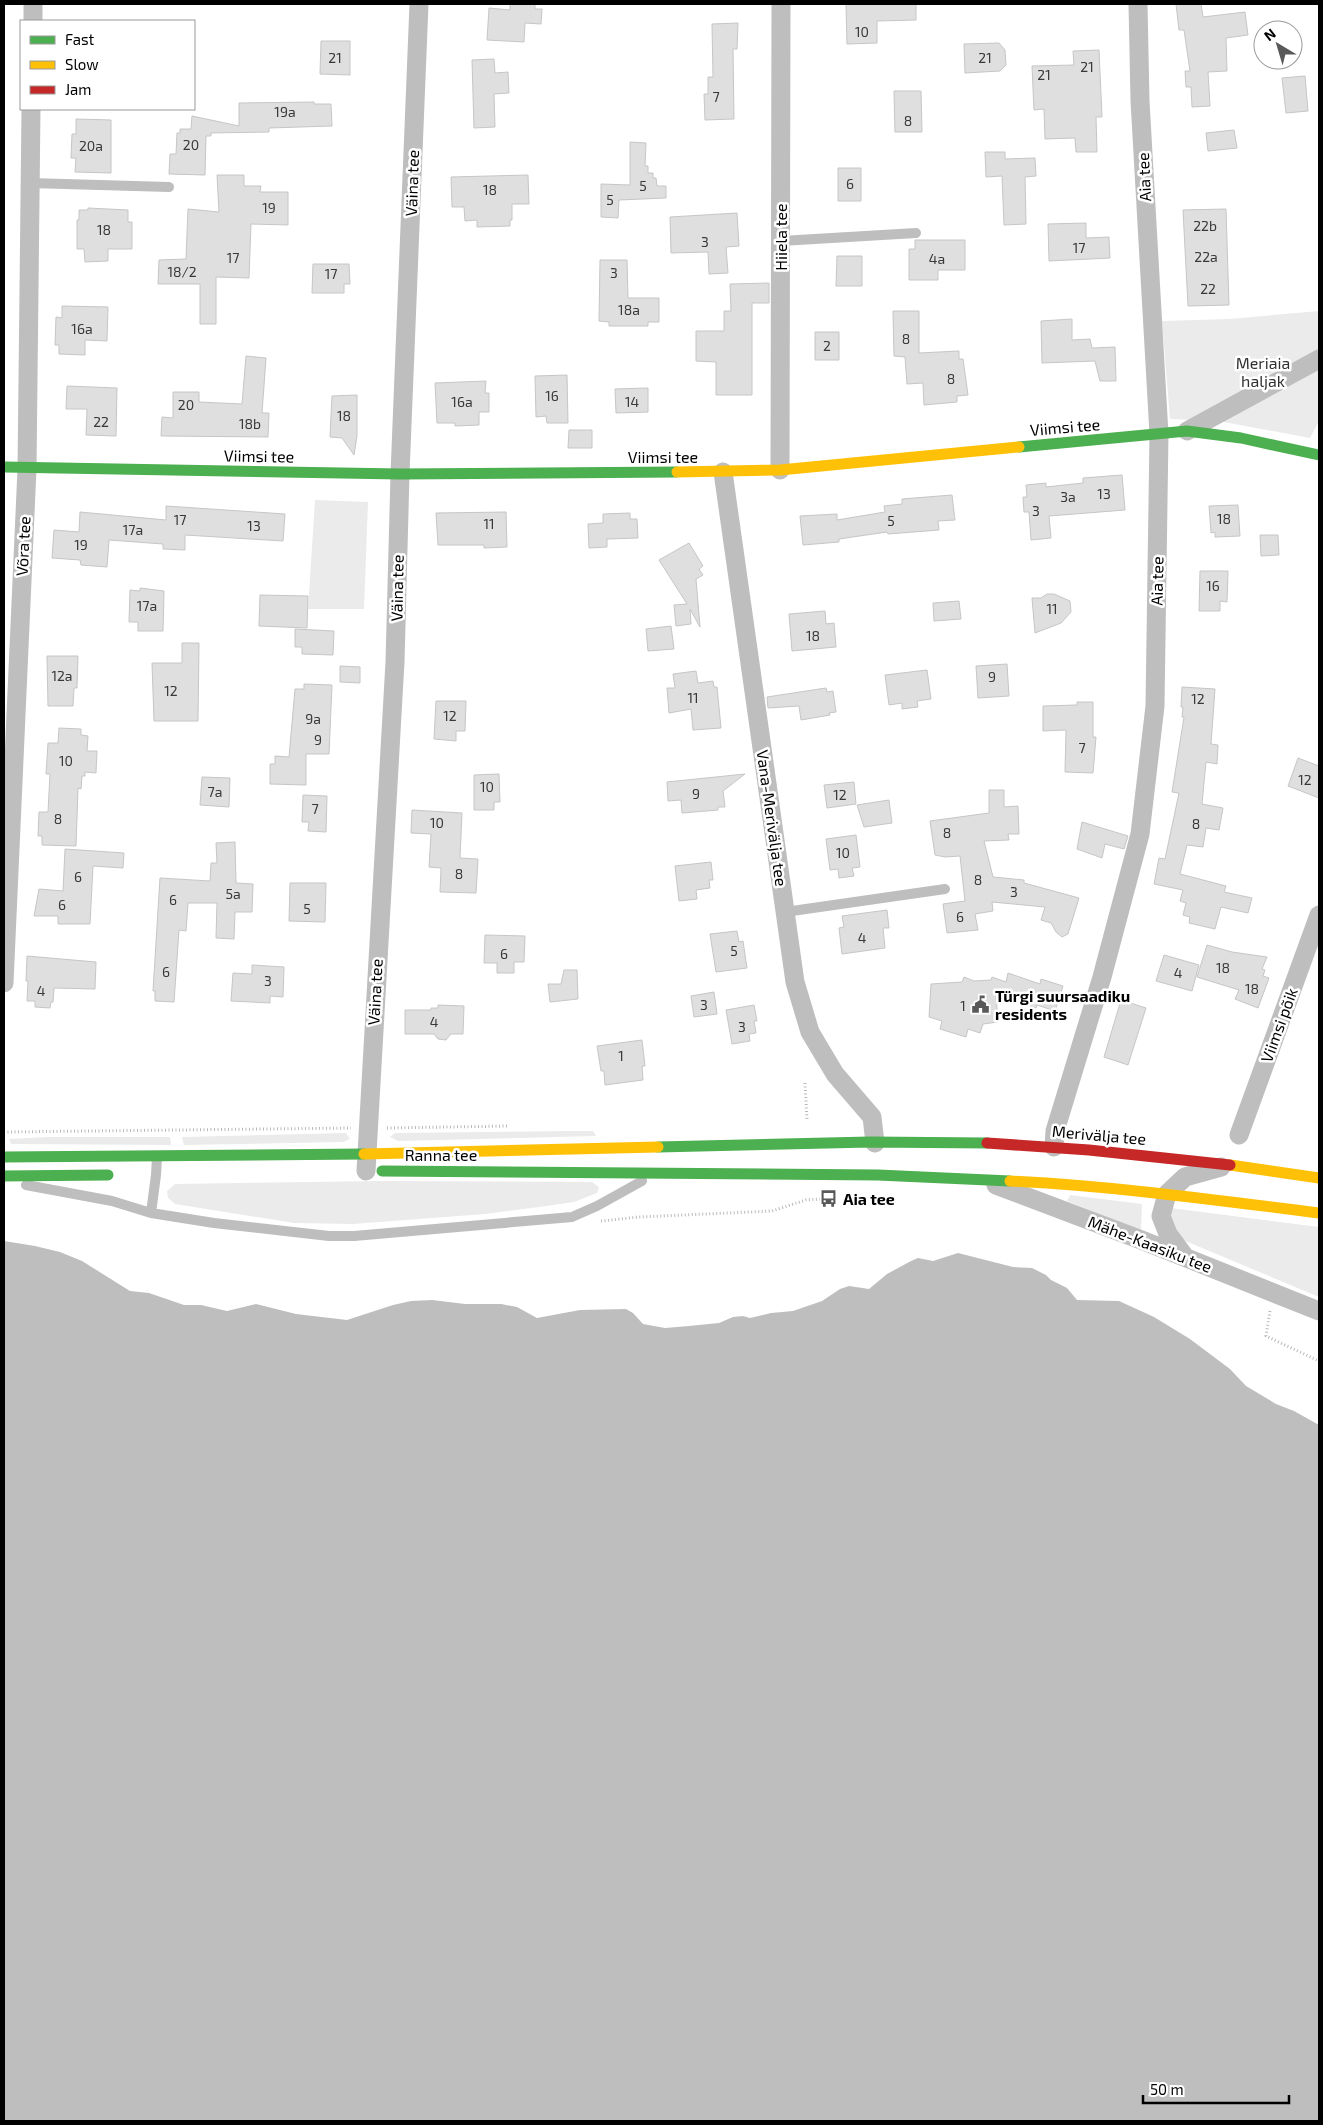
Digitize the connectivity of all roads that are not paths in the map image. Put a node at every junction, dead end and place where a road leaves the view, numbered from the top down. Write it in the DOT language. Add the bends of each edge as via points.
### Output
graph roads {
  1 [pos="33,4"];
  2 [pos="419,4"];
  3 [pos="781,4"];
  4 [pos="1138,4"];
  5 [pos="33,20"];
  6 [pos="31,110"];
  7 [pos="30,183"];
  8 [pos="169,187"];
  9 [pos="916,233"];
  10 [pos="780,241"];
  11 [pos="1319,359"];
  12 [pos="1187,431"];
  13 [pos="1159,434"];
  14 [pos="1319,454"];
  15 [pos="4,467"];
  16 [pos="26,469"];
  17 [pos="780,470"];
  18 [pos="723,472"];
  19 [pos="400,474"];
  20 [pos="945,889"];
  21 [pos="785,912"];
  22 [pos="1319,915"];
  23 [pos="4,983"];
  24 [pos="1239,1135"];
  25 [pos="876,1142"];
  26 [pos="1054,1146"];
  27 [pos="157,1157"];
  28 [pos="4,1158"];
  29 [pos="1229,1164"];
  30 [pos="363,1166"];
  31 [pos="657,1174"];
  32 [pos="118,1175"];
  33 [pos="4,1177"];
  34 [pos="1319,1178"];
  35 [pos="980,1179"];
  36 [pos="1167,1194"];
  37 [pos="151,1212"];
  38 [pos="1319,1213"];
  39 [pos="1185,1257"];
  40 [pos="1319,1311"];
  1 -- 5 [label="street"];
  2 -- 19 [label="street, Väina tee"];
  3 -- 10 [label="street, Hiiela tee"];
  4 -- 13 [label="street, Aia tee" via="1140,101"];
  6 -- 7 [label="street, Võra tee"];
  7 -- 8 [label="lane"];
  7 -- 16 [label="street, Võra tee"];
  9 -- 10 [label="lane"];
  10 -- 17 [label="street, Hiiela tee"];
  11 -- 12 [label="street"];
  12 -- 13 [label="main road, Viimsi tee"];
  12 -- 14 [label="main road, Viimsi tee"];
  13 -- 17 [label="main road, Viimsi tee"];
  13 -- 26 [label="street, Aia tee" via="1155,706 1140,834 1102,977 1055,1131"];
  15 -- 16 [label="main road, Viimsi tee"];
  16 -- 19 [label="main road, Viimsi tee"];
  16 -- 23 [label="street, Võra tee"];
  17 -- 18 [label="main road, Viimsi tee"];
  18 -- 19 [label="main road, Viimsi tee"];
  18 -- 21 [label="street, Vana-Merivälja tee"];
  19 -- 30 [label="street, Väina tee" via="395,662 368,1128"];
  20 -- 21 [label="lane"];
  21 -- 25 [label="street, Vana-Merivälja tee" via="795,982 810,1032 835,1074 872,1117"];
  22 -- 24 [label="street, Viimsi põik"];
  25 -- 26 [label="main road, Merivälja tee"];
  25 -- 30 [label="main road, Ranna tee"];
  26 -- 29 [label="main road, Merivälja tee"];
  27 -- 28 [label="main road, Ranna tee"];
  27 -- 30 [label="main road, Ranna tee"];
  27 -- 37 [label="lane"];
  29 -- 34 [label="main road, Merivälja tee"];
  29 -- 36 [label="street" via="1185,1177"];
  30 -- 31 [label="main road, Ranna tee"];
  31 -- 35 [label="main road, Ranna tee"];
  31 -- 37 [label="lane" via="572,1217 354,1236 300,1234"];
  32 -- 33 [label="main road"];
  33 -- 37 [label="lane" via="36,1188 112,1201"];
  35 -- 36 [label="main road"];
  35 -- 39 [label="street, Mähe-Kaasiku tee"];
  36 -- 38 [label="main road"];
  36 -- 39 [label="street" via="1161,1216 1168,1234"];
  39 -- 40 [label="street, Mähe-Kaasiku tee"];
}
